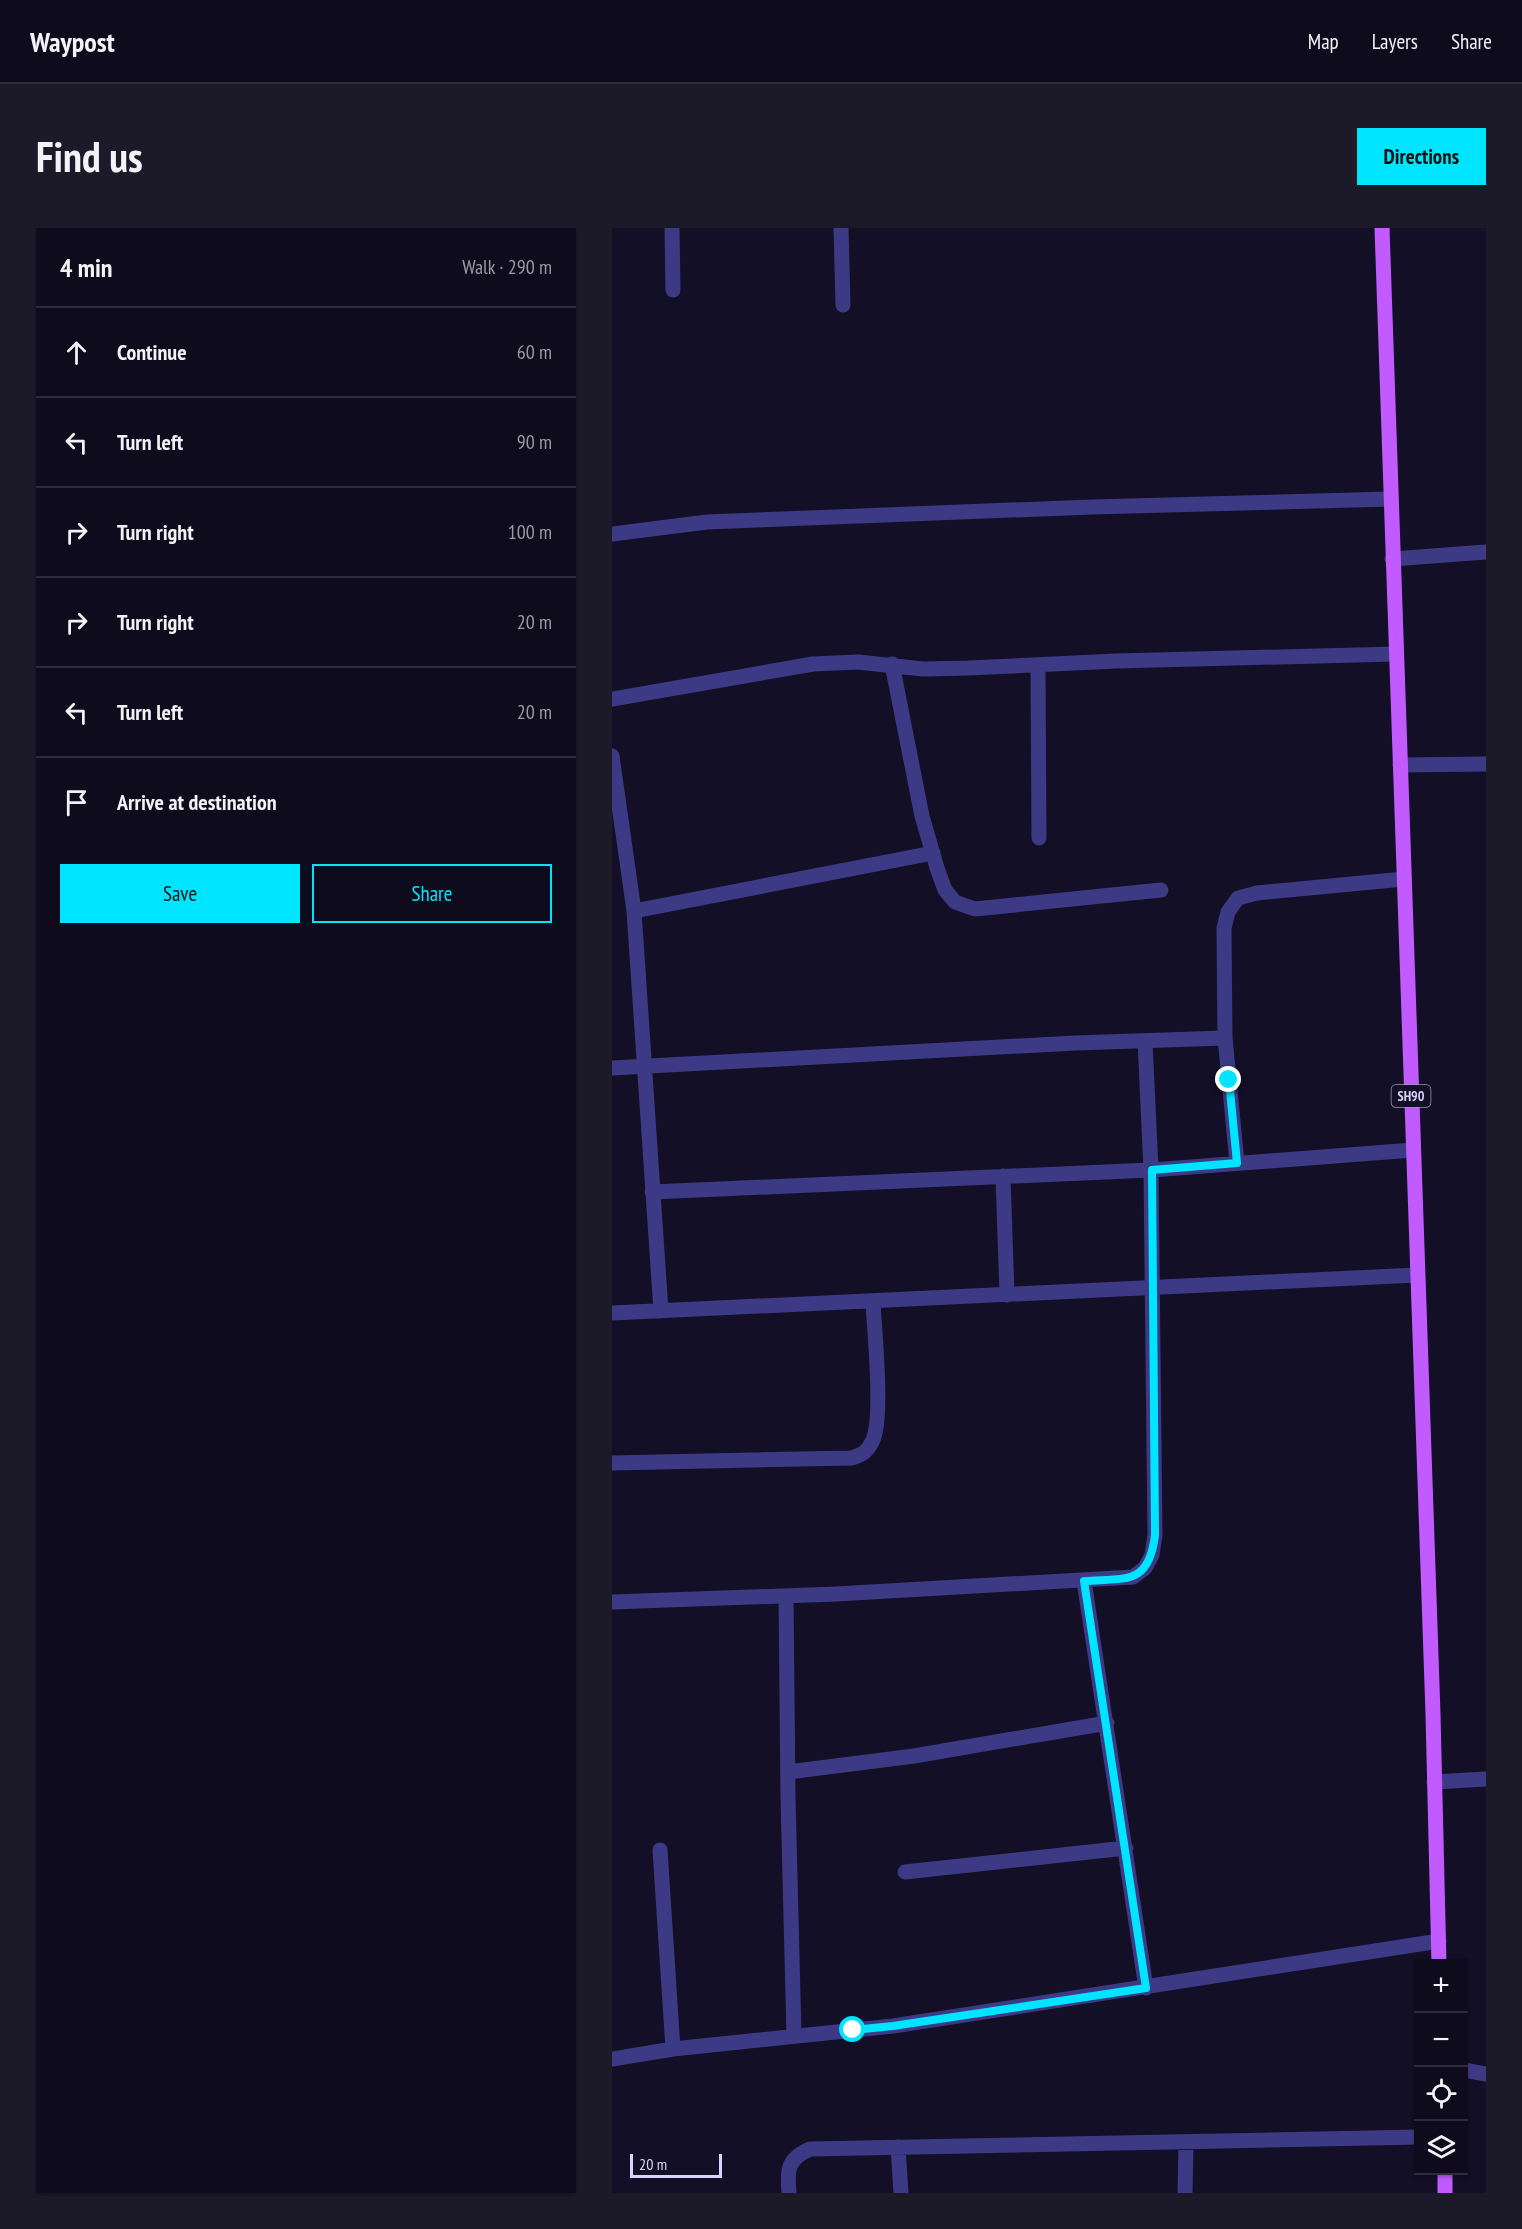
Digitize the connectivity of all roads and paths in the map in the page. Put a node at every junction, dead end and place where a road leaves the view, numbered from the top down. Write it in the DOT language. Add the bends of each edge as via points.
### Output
graph roads {
  1 [pos="672,228"];
  2 [pos="841,228"];
  3 [pos="1382,228"];
  4 [pos="673,290"];
  5 [pos="843,305"];
  6 [pos="1390,499"];
  7 [pos="612,534"];
  8 [pos="1486,552"];
  9 [pos="1392,559"];
  10 [pos="1396,654"];
  11 [pos="892,664"];
  12 [pos="1038,665"];
  13 [pos="612,699"];
  14 [pos="612,756"];
  15 [pos="1486,764"];
  16 [pos="1400,765"];
  17 [pos="1039,838"];
  18 [pos="933,853"];
  19 [pos="1404,879"];
  20 [pos="1161,890"];
  21 [pos="634,911"];
  22 [pos="1225,1038"];
  23 [pos="1145,1041"];
  24 [pos="644,1065"];
  25 [pos="612,1068"];
  26 [pos="1413,1150"];
  27 [pos="1237,1163"];
  28 [pos="1152,1170"];
  29 [pos="1003,1176"];
  30 [pos="652,1192"];
  31 [pos="1418,1275"];
  32 [pos="1152,1288"];
  33 [pos="1007,1294"];
  34 [pos="873,1300"];
  35 [pos="661,1311"];
  36 [pos="612,1313"];
  37 [pos="612,1463"];
  38 [pos="1084,1581"];
  39 [pos="786,1596"];
  40 [pos="612,1602"];
  41 [pos="1107,1724"];
  42 [pos="788,1772"];
  43 [pos="1486,1779"];
  44 [pos="1434,1782"];
  45 [pos="1126,1848"];
  46 [pos="660,1850"];
  47 [pos="905,1872"];
  48 [pos="1439,1941"];
  49 [pos="1439,1959"];
  50 [pos="1146,1988"];
  51 [pos="794,2036"];
  52 [pos="673,2049"];
  53 [pos="612,2059"];
  54 [pos="1468,2071"];
  55 [pos="1486,2074"];
  56 [pos="1414,2137"];
  57 [pos="1186,2142"];
  58 [pos="898,2148"];
  59 [pos="1445,2175"];
  60 [pos="789,2193"];
  61 [pos="901,2193"];
  62 [pos="1185,2193"];
  63 [pos="1445,2193"];
  1 -- 4 [label="street"];
  2 -- 5 [label="street"];
  3 -- 6 [label="main road, SH90"];
  6 -- 7 [label="street" via="707,522"];
  6 -- 9 [label="main road, SH90"];
  8 -- 9 [label="street"];
  9 -- 10 [label="main road, SH90"];
  10 -- 12 [label="street"];
  10 -- 16 [label="main road, SH90"];
  11 -- 12 [label="street" via="923,669"];
  11 -- 13 [label="street" via="813,664"];
  11 -- 18 [label="street"];
  12 -- 17 [label="street"];
  14 -- 21 [label="street"];
  15 -- 16 [label="street"];
  16 -- 19 [label="main road, SH90"];
  18 -- 20 [label="street" via="945,890 955,902 975,909"];
  18 -- 21 [label="street"];
  19 -- 22 [label="street" via="1238,898 1228,912 1224,928"];
  19 -- 26 [label="main road, SH90"];
  21 -- 24 [label="street"];
  22 -- 23 [label="street"];
  22 -- 27 [label="street"];
  23 -- 24 [label="street"];
  23 -- 28 [label="street"];
  24 -- 25 [label="street"];
  24 -- 30 [label="street"];
  26 -- 27 [label="street"];
  26 -- 31 [label="main road, SH90"];
  27 -- 28 [label="street"];
  28 -- 29 [label="street"];
  28 -- 32 [label="street"];
  29 -- 30 [label="street"];
  29 -- 33 [label="street"];
  30 -- 35 [label="street"];
  31 -- 32 [label="street"];
  31 -- 44 [label="main road, SH90"];
  32 -- 33 [label="street"];
  32 -- 38 [label="street" via="1152,1555 1145,1568 1133,1577"];
  33 -- 34 [label="street"];
  34 -- 35 [label="street"];
  34 -- 37 [label="street" via="878,1407 873,1440 864,1454 851,1458"];
  35 -- 36 [label="street"];
  38 -- 39 [label="street"];
  38 -- 41 [label="street"];
  39 -- 40 [label="street"];
  39 -- 42 [label="street"];
  41 -- 42 [label="street"];
  41 -- 45 [label="street"];
  42 -- 51 [label="street"];
  43 -- 44 [label="street"];
  44 -- 48 [label="main road, SH90"];
  45 -- 47 [label="street"];
  45 -- 50 [label="street"];
  46 -- 52 [label="street"];
  48 -- 49 [label="main road, SH90"];
  48 -- 50 [label="street"];
  50 -- 51 [label="street" via="893,2026"];
  51 -- 52 [label="street"];
  52 -- 53 [label="street"];
  54 -- 55 [label="street"];
  56 -- 57 [label="street"];
  57 -- 58 [label="street"];
  57 -- 62 [label="street"];
  58 -- 60 [label="street" via="810,2149 793,2159"];
  58 -- 61 [label="street"];
  59 -- 63 [label="main road"];
}
